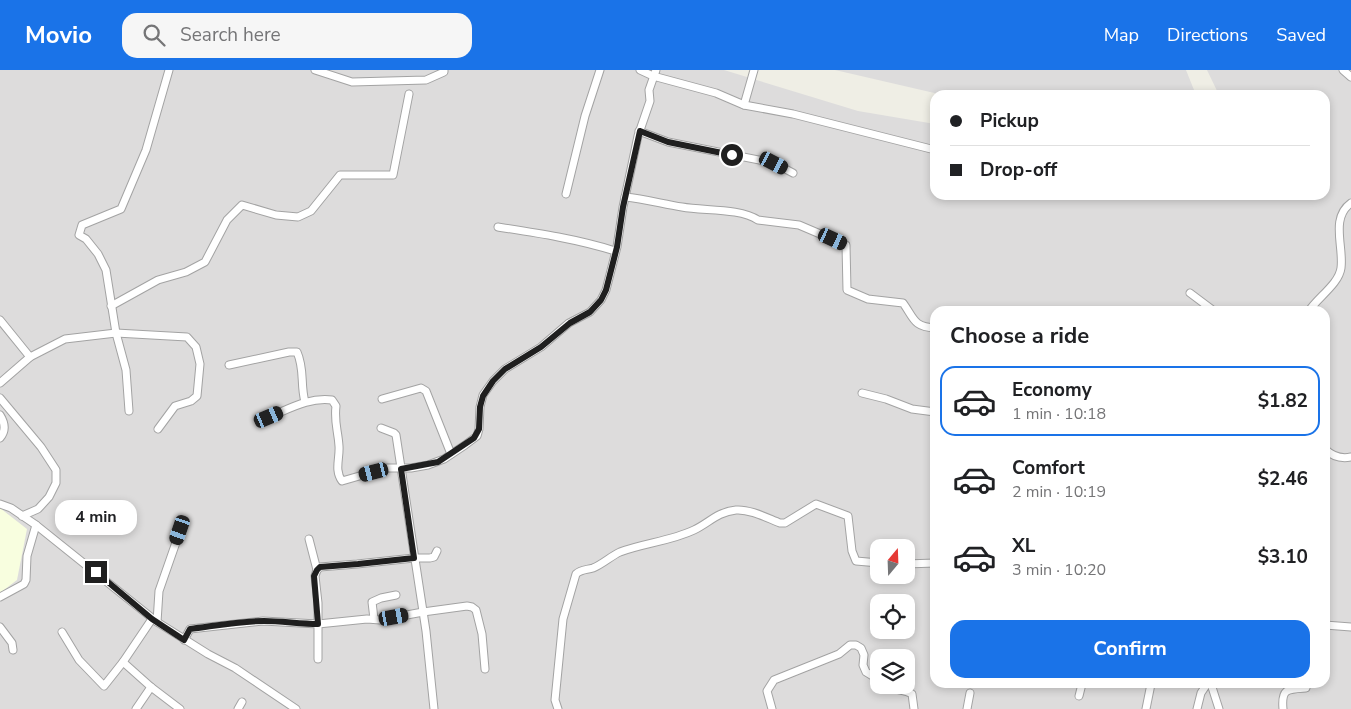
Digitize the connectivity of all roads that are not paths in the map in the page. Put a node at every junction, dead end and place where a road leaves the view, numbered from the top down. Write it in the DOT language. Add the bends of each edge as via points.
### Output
graph roads {
  1 [pos="170,70"];
  2 [pos="315,70"];
  3 [pos="444,70"];
  4 [pos="600,70"];
  5 [pos="640,70"];
  6 [pos="754,70"];
  7 [pos="654,73"];
  8 [pos="409,94"];
  9 [pos="744,105"];
  10 [pos="640,131"];
  11 [pos="930,149"];
  12 [pos="793,173"];
  13 [pos="566,194"];
  14 [pos="625,197"];
  15 [pos="1351,203"];
  16 [pos="498,227"];
  17 [pos="615,251"];
  18 [pos="1190,293"];
  19 [pos="111,306"];
  20 [pos="1207,306"];
  21 [pos="1313,306"];
  22 [pos="0,320"];
  23 [pos="930,327"];
  24 [pos="116,333"];
  25 [pos="30,357"];
  26 [pos="229,365"];
  27 [pos="0,383"];
  28 [pos="862,393"];
  29 [pos="0,398"];
  30 [pos="382,399"];
  31 [pos="305,402"];
  32 [pos="129,411"];
  33 [pos="930,411"];
  34 [pos="0,415"];
  35 [pos="269,417"];
  36 [pos="381,428"];
  37 [pos="158,429"];
  38 [pos="0,438"];
  39 [pos="451,454"];
  40 [pos="1330,454"];
  41 [pos="1351,457"];
  42 [pos="401,469"];
  43 [pos="0,504"];
  44 [pos="22,516"];
  45 [pos="36,526"];
  46 [pos="180,530"];
  47 [pos="309,539"];
  48 [pos="437,551"];
  49 [pos="414,558"];
  50 [pos="870,562"];
  51 [pos="930,563"];
  52 [pos="915,564"];
  53 [pos="317,570"];
  54 [pos="396,596"];
  55 [pos="0,597"];
  56 [pos="423,612"];
  57 [pos="374,619"];
  58 [pos="155,621"];
  59 [pos="318,624"];
  60 [pos="1330,625"];
  61 [pos="0,627"];
  62 [pos="1351,627"];
  63 [pos="62,632"];
  64 [pos="184,640"];
  65 [pos="14,650"];
  66 [pos="318,659"];
  67 [pos="123,662"];
  68 [pos="485,669"];
  69 [pos="870,674"];
  70 [pos="151,687"];
  71 [pos="1081,688"];
  72 [pos="1150,688"];
  73 [pos="1204,688"];
  74 [pos="1212,688"];
  75 [pos="1306,688"];
  76 [pos="970,693"];
  77 [pos="912,694"];
  78 [pos="1080,696"];
  79 [pos="242,702"];
  80 [pos="136,709"];
  81 [pos="180,709"];
  82 [pos="238,709"];
  83 [pos="296,709"];
  84 [pos="434,709"];
  85 [pos="558,709"];
  86 [pos="772,709"];
  87 [pos="914,709"];
  88 [pos="967,709"];
  89 [pos="1146,709"];
  90 [pos="1197,709"];
  91 [pos="1218,709"];
  92 [pos="1283,709"];
  1 -- 19 [label="street" via="146,150 121,209 82,225 79,235 98,254 106,270"];
  2 -- 3 [label="street" via="352,82 426,80"];
  4 -- 13 [label="street"];
  5 -- 7 [label="street"];
  6 -- 9 [label="street"];
  7 -- 9 [label="street"];
  7 -- 10 [label="street" via="649,90 650,101"];
  8 -- 19 [label="street" via="393,175 340,174 311,210 298,217 276,215 242,205 227,220 205,262 186,272 158,280"];
  9 -- 11 [label="street"];
  10 -- 12 [label="street" via="668,142 774,163"];
  10 -- 14 [label="street"];
  14 -- 17 [label="street"];
  14 -- 23 [label="street" via="754,216 758,220 798,225 833,239 846,245 848,290 868,299 903,303 914,322"];
  15 -- 21 [label="street" via="1341,215 1340,274"];
  16 -- 17 [label="street" via="540,233"];
  17 -- 39 [label="street" via="601,300 493,381 483,396 476,436"];
  18 -- 20 [label="street"];
  19 -- 24 [label="street"];
  22 -- 25 [label="street"];
  24 -- 25 [label="street" via="65,339"];
  24 -- 32 [label="street" via="126,370"];
  24 -- 37 [label="street" via="187,337 196,347 200,364 197,396 174,406"];
  25 -- 27 [label="street"];
  26 -- 31 [label="street" via="297,352"];
  28 -- 33 [label="street"];
  29 -- 44 [label="street" via="56,470 56,483 49,497 38,509"];
  30 -- 39 [label="street" via="420,388 426,391"];
  31 -- 35 [label="street"];
  31 -- 42 [label="street" via="332,400 336,406 338,476 342,480 387,468"];
  34 -- 38 [label="street" via="4,424 4,434"];
  36 -- 42 [label="street" via="396,435"];
  39 -- 42 [label="street" via="438,462"];
  40 -- 41 [label="street"];
  42 -- 49 [label="street"];
  43 -- 44 [label="street"];
  44 -- 45 [label="street"];
  45 -- 55 [label="street" via="27,556 24,584"];
  45 -- 58 [label="street"];
  46 -- 58 [label="street" via="159,591"];
  47 -- 53 [label="street"];
  48 -- 49 [label="street" via="430,558"];
  49 -- 53 [label="street" via="320,567"];
  49 -- 56 [label="street"];
  50 -- 85 [label="street" via="856,561 848,516 816,504 785,523 747,511 736,510 714,516 696,530 622,552 594,568 578,572 563,619 555,700"];
  51 -- 52 [label="street"];
  53 -- 59 [label="street" via="314,576"];
  54 -- 57 [label="street" via="372,602"];
  56 -- 57 [label="street"];
  56 -- 68 [label="street" via="467,606 476,610"];
  56 -- 84 [label="street"];
  57 -- 59 [label="street"];
  58 -- 64 [label="street"];
  58 -- 67 [label="street"];
  59 -- 64 [label="street" via="248,622 190,629"];
  59 -- 66 [label="street"];
  60 -- 62 [label="street"];
  61 -- 65 [label="street"];
  63 -- 67 [label="street" via="78,660 104,686"];
  64 -- 83 [label="street" via="235,668"];
  67 -- 70 [label="street"];
  69 -- 86 [label="street" via="866,672 860,648 850,645 839,654 774,680 767,691"];
  70 -- 80 [label="street"];
  70 -- 81 [label="street"];
  71 -- 78 [label="street"];
  72 -- 89 [label="street"];
  73 -- 90 [label="street"];
  74 -- 91 [label="street"];
  75 -- 92 [label="street" via="1284,692"];
  76 -- 88 [label="street"];
  77 -- 87 [label="street"];
  79 -- 82 [label="street"];
}
